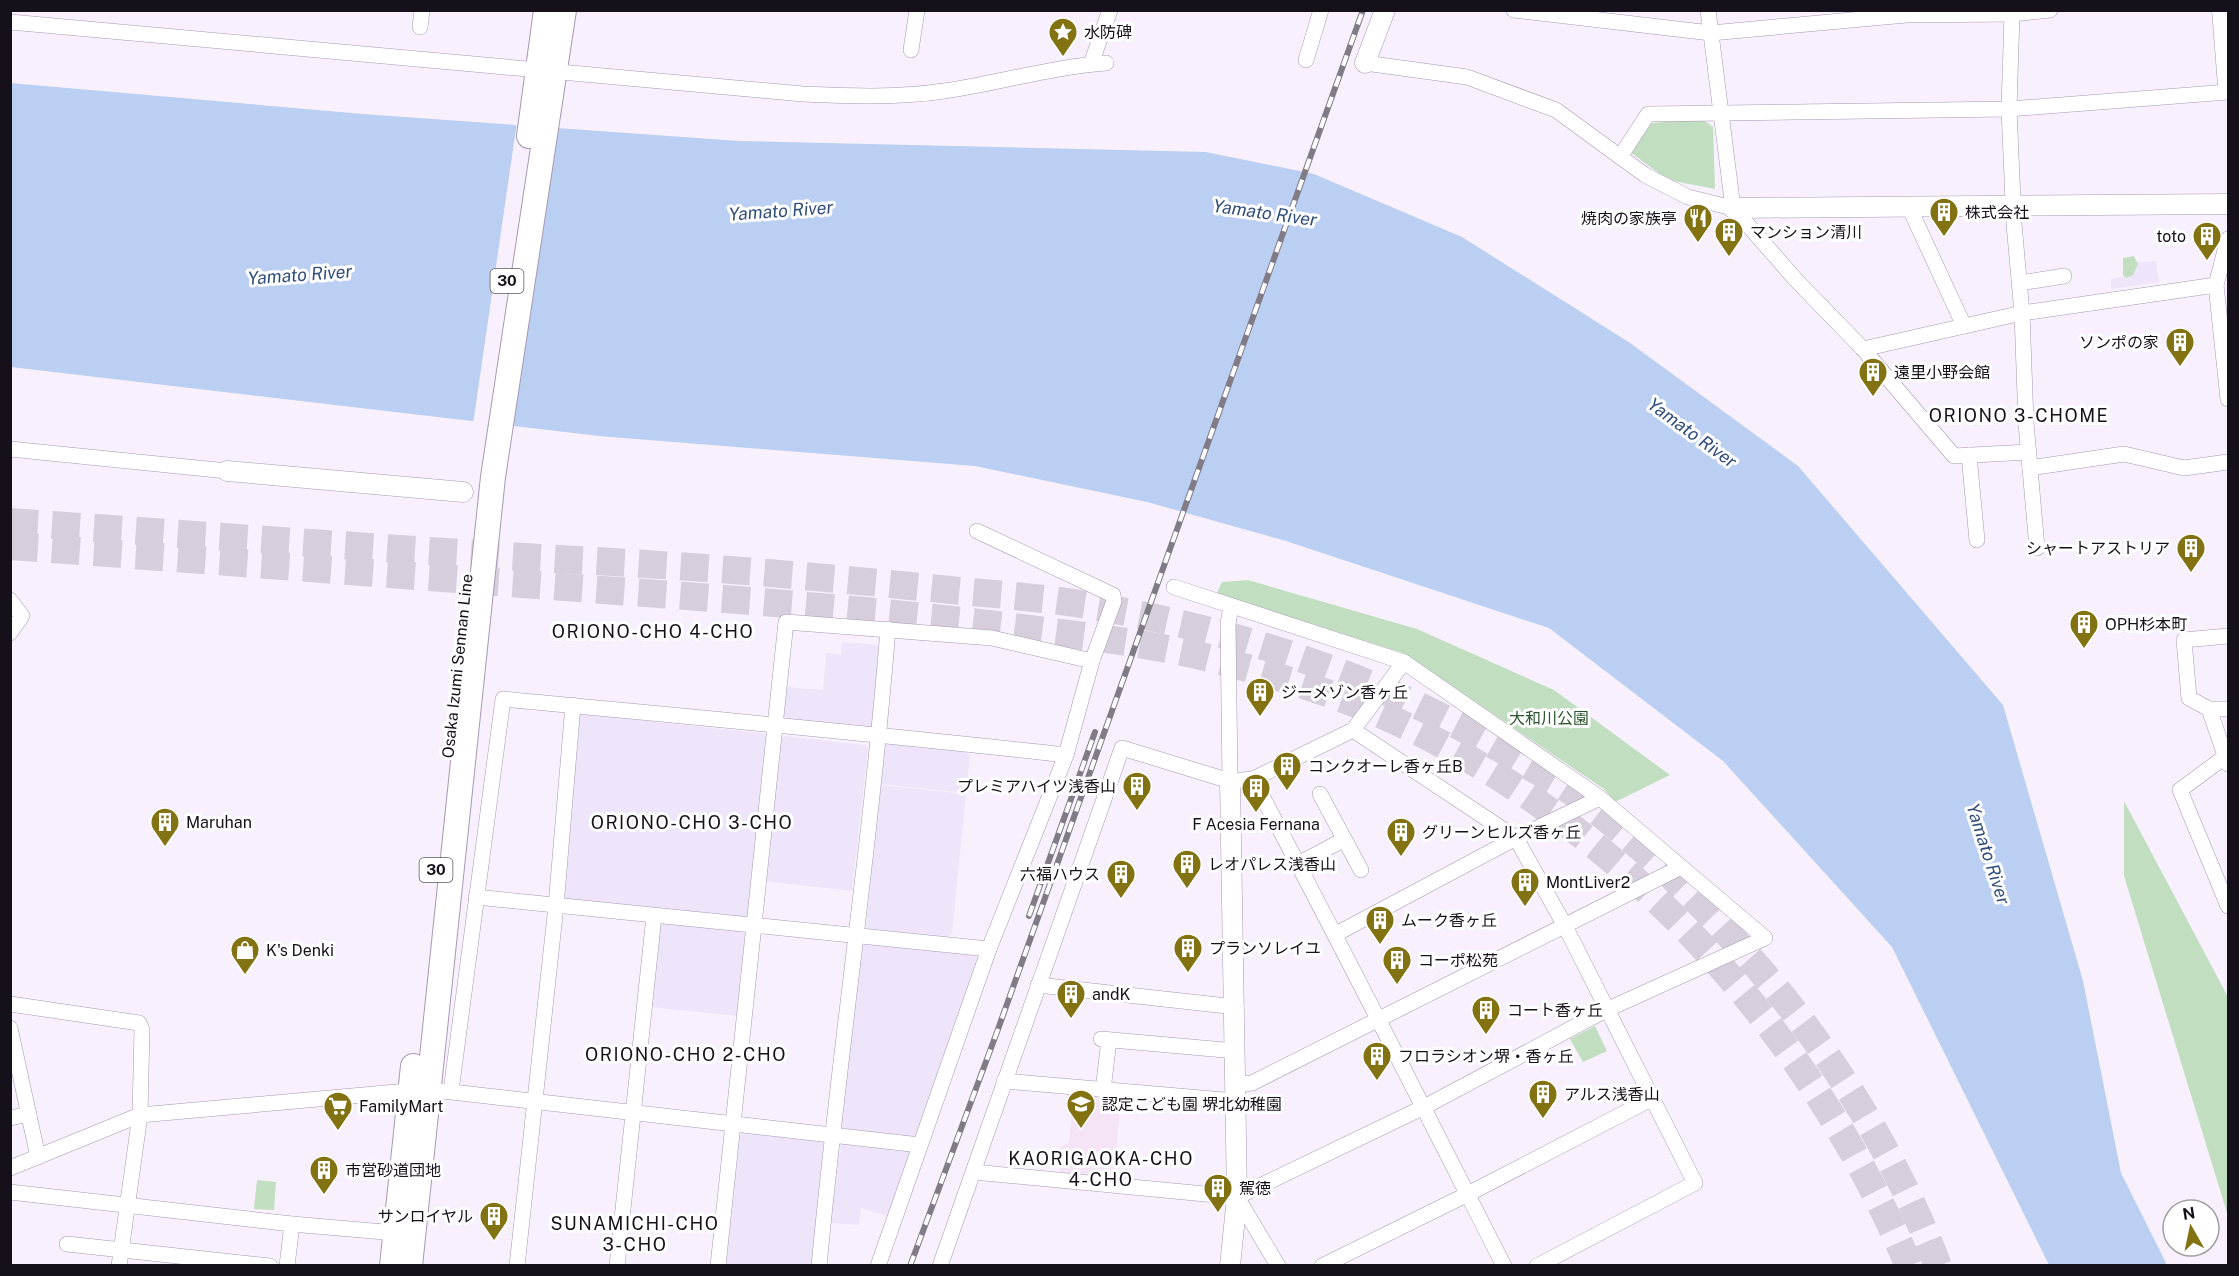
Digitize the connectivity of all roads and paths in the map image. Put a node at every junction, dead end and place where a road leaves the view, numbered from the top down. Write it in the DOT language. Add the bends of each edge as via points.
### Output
graph roads {
  1 [pos="422,10"];
  2 [pos="546,10"];
  3 [pos="564,10"];
  4 [pos="917,10"];
  5 [pos="1110,10"];
  6 [pos="1322,10"];
  7 [pos="1385,10"];
  8 [pos="1514,10"];
  9 [pos="1708,10"];
  10 [pos="2050,10"];
  11 [pos="2222,10"];
  12 [pos="1906,13"];
  13 [pos="2012,14"];
  14 [pos="10,22"];
  15 [pos="420,27"];
  16 [pos="1711,33"];
  17 [pos="911,51"];
  18 [pos="1306,60"];
  19 [pos="1365,63"];
  20 [pos="546,80"];
  21 [pos="2229,86"];
  22 [pos="2229,92"];
  23 [pos="2009,109"];
  24 [pos="1721,113"];
  25 [pos="1620,157"];
  26 [pos="2229,204"];
  27 [pos="2015,206"];
  28 [pos="1909,207"];
  29 [pos="1733,208"];
  30 [pos="2229,239"];
  31 [pos="2064,276"];
  32 [pos="2020,284"];
  33 [pos="2216,285"];
  34 [pos="2022,314"];
  35 [pos="1964,326"];
  36 [pos="1863,349"];
  37 [pos="2227,375"];
  38 [pos="2229,399"];
  39 [pos="10,449"];
  40 [pos="2029,452"];
  41 [pos="1969,455"];
  42 [pos="2229,462"];
  43 [pos="2030,468"];
  44 [pos="227,471"];
  45 [pos="480,486"];
  46 [pos="977,531"];
  47 [pos="1977,540"];
  48 [pos="2037,548"];
  49 [pos="1174,588"];
  50 [pos="10,600"];
  51 [pos="1231,606"];
  52 [pos="888,629"];
  53 [pos="10,633"];
  54 [pos="2229,636"];
  55 [pos="1092,661"];
  56 [pos="1404,662"];
  57 [pos="573,705"];
  58 [pos="2209,709"];
  59 [pos="2229,709"];
  60 [pos="775,723"];
  61 [pos="1353,730"];
  62 [pos="879,734"];
  63 [pos="1066,755"];
  64 [pos="2227,760"];
  65 [pos="1253,779"];
  66 [pos="1230,781"];
  67 [pos="1320,794"];
  68 [pos="1600,798"];
  69 [pos="1516,838"];
  70 [pos="1343,840"];
  71 [pos="1298,864"];
  72 [pos="1681,867"];
  73 [pos="1361,870"];
  74 [pos="476,897"];
  75 [pos="556,906"];
  76 [pos="2229,906"];
  77 [pos="654,915"];
  78 [pos="754,926"];
  79 [pos="1565,926"];
  80 [pos="1336,934"];
  81 [pos="855,936"];
  82 [pos="989,949"];
  83 [pos="1038,986"];
  84 [pos="10,1004"];
  85 [pos="1236,1007"];
  86 [pos="1606,1010"];
  87 [pos="1377,1020"];
  88 [pos="10,1028"];
  89 [pos="1236,1052"];
  90 [pos="16,1075"];
  91 [pos="1004,1081"];
  92 [pos="1103,1089"];
  93 [pos="430,1090"];
  94 [pos="1236,1093"];
  95 [pos="1651,1099"];
  96 [pos="537,1103"];
  97 [pos="1425,1107"];
  98 [pos="633,1111"];
  99 [pos="29,1114"];
  100 [pos="140,1115"];
  101 [pos="10,1118"];
  102 [pos="734,1125"];
  103 [pos="831,1135"];
  104 [pos="920,1145"];
  105 [pos="38,1157"];
  106 [pos="10,1168"];
  107 [pos="974,1172"];
  108 [pos="10,1192"];
  109 [pos="1468,1194"];
  110 [pos="1237,1197"];
  111 [pos="127,1206"];
  112 [pos="292,1224"];
  113 [pos="396,1233"];
  114 [pos="68,1244"];
  115 [pos="120,1258"];
  116 [pos="945,1265"];
  117 [pos="270,1266"];
  118 [pos="287,1266"];
  119 [pos="392,1266"];
  120 [pos="410,1266"];
  121 [pos="517,1266"];
  122 [pos="617,1266"];
  123 [pos="718,1266"];
  124 [pos="819,1266"];
  125 [pos="878,1266"];
  126 [pos="1230,1266"];
  127 [pos="1278,1266"];
  128 [pos="1322,1266"];
  129 [pos="1504,1266"];
  130 [pos="1537,1266"];
  1 -- 15 [label="street"];
  2 -- 20 [label="main road, 30"];
  3 -- 20 [label="main road, 30"];
  4 -- 17 [label="street"];
  5 -- 20 [label="street" via="1098,63 909,96"];
  6 -- 18 [label="street"];
  7 -- 19 [label="street"];
  8 -- 16 [label="street"];
  9 -- 16 [label="street"];
  10 -- 13 [label="street"];
  11 -- 21 [label="street"];
  12 -- 13 [label="street"];
  12 -- 16 [label="street"];
  13 -- 23 [label="street"];
  14 -- 20 [label="street"];
  16 -- 24 [label="street"];
  19 -- 25 [label="street" via="1467,77 1556,110"];
  20 -- 45 [label="main road, Osaka Izumi Sennan Line / 30"];
  22 -- 23 [label="street"];
  23 -- 24 [label="street"];
  23 -- 27 [label="street"];
  24 -- 25 [label="street" via="1648,114"];
  24 -- 29 [label="street"];
  25 -- 29 [label="street" via="1688,197"];
  26 -- 27 [label="street"];
  27 -- 28 [label="street"];
  27 -- 32 [label="street"];
  28 -- 29 [label="street"];
  28 -- 35 [label="street"];
  29 -- 36 [label="street"];
  30 -- 33 [label="street"];
  31 -- 32 [label="street"];
  32 -- 34 [label="street"];
  33 -- 34 [label="street"];
  33 -- 37 [label="street"];
  34 -- 35 [label="street"];
  34 -- 40 [label="street"];
  35 -- 36 [label="street"];
  36 -- 41 [label="street" via="1954,456"];
  37 -- 38 [label="street"];
  39 -- 44 [label="street"];
  40 -- 41 [label="street"];
  40 -- 43 [label="street"];
  41 -- 47 [label="street"];
  42 -- 43 [label="street" via="2184,468 2124,454"];
  43 -- 48 [label="street"];
  44 -- 45 [label="street"];
  45 -- 93 [label="main road, Osaka Izumi Sennan Line / 30"];
  46 -- 55 [label="street" via="1113,595"];
  49 -- 51 [label="street"];
  50 -- 53 [label="street" via="22,616"];
  51 -- 56 [label="street"];
  51 -- 66 [label="street"];
  52 -- 55 [label="street" via="992,638"];
  52 -- 60 [label="street" via="786,622"];
  52 -- 62 [label="street"];
  54 -- 58 [label="street" via="2184,640 2189,698"];
  55 -- 63 [label="street"];
  56 -- 61 [label="street"];
  56 -- 68 [label="street"];
  57 -- 60 [label="street"];
  57 -- 74 [label="street" via="503,699"];
  57 -- 75 [label="street"];
  58 -- 59 [label="street"];
  58 -- 64 [label="street"];
  60 -- 62 [label="street"];
  60 -- 78 [label="street"];
  61 -- 65 [label="street"];
  61 -- 69 [label="street"];
  62 -- 63 [label="street"];
  62 -- 81 [label="street"];
  63 -- 82 [label="street"];
  64 -- 76 [label="street" via="2180,790"];
  65 -- 66 [label="street"];
  65 -- 71 [label="street"];
  66 -- 83 [label="street" via="1122,748"];
  66 -- 85 [label="street"];
  67 -- 70 [label="street"];
  68 -- 69 [label="street"];
  68 -- 72 [label="street"];
  69 -- 79 [label="street"];
  69 -- 80 [label="street"];
  70 -- 71 [label="street"];
  70 -- 73 [label="street"];
  71 -- 80 [label="street"];
  72 -- 79 [label="street"];
  72 -- 86 [label="street" via="1765,938"];
  74 -- 75 [label="street"];
  74 -- 93 [label="street"];
  75 -- 77 [label="street"];
  75 -- 96 [label="street"];
  77 -- 78 [label="street"];
  77 -- 98 [label="street"];
  78 -- 81 [label="street"];
  78 -- 102 [label="street"];
  79 -- 86 [label="street"];
  79 -- 87 [label="street"];
  80 -- 87 [label="street"];
  81 -- 82 [label="street"];
  81 -- 103 [label="street"];
  82 -- 104 [label="street"];
  83 -- 85 [label="street"];
  83 -- 91 [label="street"];
  84 -- 100 [label="street" via="139,1023"];
  85 -- 89 [label="street"];
  86 -- 95 [label="street"];
  86 -- 97 [label="street"];
  87 -- 94 [label="street"];
  87 -- 97 [label="street"];
  88 -- 90 [label="street"];
  89 -- 92 [label="street" via="1105,1039"];
  89 -- 94 [label="street"];
  90 -- 99 [label="street"];
  91 -- 92 [label="street"];
  91 -- 107 [label="street"];
  92 -- 94 [label="street"];
  93 -- 96 [label="street"];
  93 -- 100 [label="street"];
  93 -- 113 [label="main road, Osaka Izumi Sennan Line / 30"];
  93 -- 120 [label="main road, Osaka Izumi Sennan Line / 30"];
  94 -- 110 [label="street"];
  95 -- 109 [label="street"];
  95 -- 130 [label="street" via="1695,1183"];
  96 -- 98 [label="street"];
  96 -- 121 [label="street"];
  97 -- 109 [label="street"];
  97 -- 110 [label="street"];
  98 -- 102 [label="street"];
  98 -- 122 [label="street"];
  99 -- 101 [label="street"];
  99 -- 105 [label="street"];
  100 -- 105 [label="street"];
  100 -- 111 [label="street"];
  102 -- 103 [label="street"];
  102 -- 123 [label="street"];
  103 -- 104 [label="street"];
  103 -- 124 [label="street"];
  104 -- 125 [label="street"];
  105 -- 106 [label="street"];
  107 -- 110 [label="street"];
  107 -- 116 [label="street"];
  108 -- 111 [label="street"];
  109 -- 128 [label="street"];
  109 -- 129 [label="street"];
  110 -- 126 [label="street"];
  110 -- 127 [label="street"];
  111 -- 112 [label="street"];
  111 -- 115 [label="street"];
  112 -- 113 [label="street"];
  112 -- 118 [label="street"];
  113 -- 119 [label="main road, Osaka Izumi Sennan Line / 30"];
  114 -- 115 [label="street"];
  115 -- 117 [label="street"];
}
